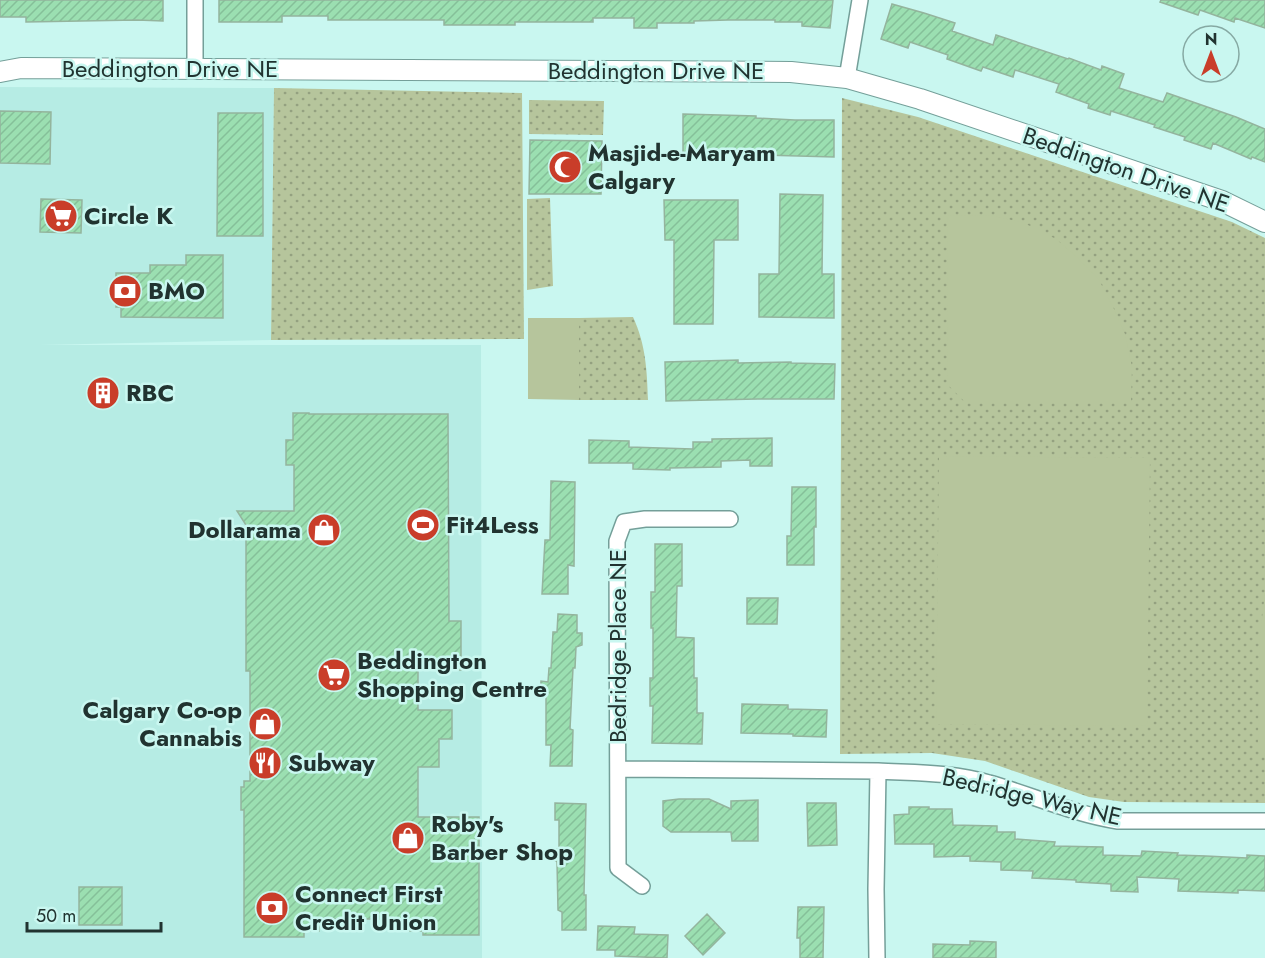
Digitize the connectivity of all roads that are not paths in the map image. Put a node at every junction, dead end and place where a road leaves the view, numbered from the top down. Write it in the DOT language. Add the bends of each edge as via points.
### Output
graph roads {
  1 [pos="195,0"];
  2 [pos="860,0"];
  3 [pos="0,63"];
  4 [pos="21,68"];
  5 [pos="195,69"];
  6 [pos="0,72"];
  7 [pos="847,78"];
  8 [pos="1265,222"];
  9 [pos="730,519"];
  10 [pos="618,769"];
  11 [pos="878,771"];
  12 [pos="1265,821"];
  13 [pos="642,886"];
  14 [pos="877,958"];
  1 -- 5 [label="street"];
  2 -- 7 [label="street"];
  3 -- 4 [label="street, Beddington Drive NE"];
  4 -- 5 [label="street, Beddington Drive NE"];
  4 -- 6 [label="street, Beddington Drive NE"];
  5 -- 7 [label="street, Beddington Drive NE" via="791,72"];
  7 -- 8 [label="street, Beddington Drive NE" via="1222,201"];
  9 -- 10 [label="street, Bedridge Place NE" via="624,522 617,541"];
  10 -- 11 [label="street, Bedridge Place NE"];
  10 -- 13 [label="street, Bedridge Place NE" via="618,868"];
  11 -- 12 [label="street, Bedridge Way NE" via="953,775 988,782 1096,818 1118,821"];
  11 -- 14 [label="street"];
}
